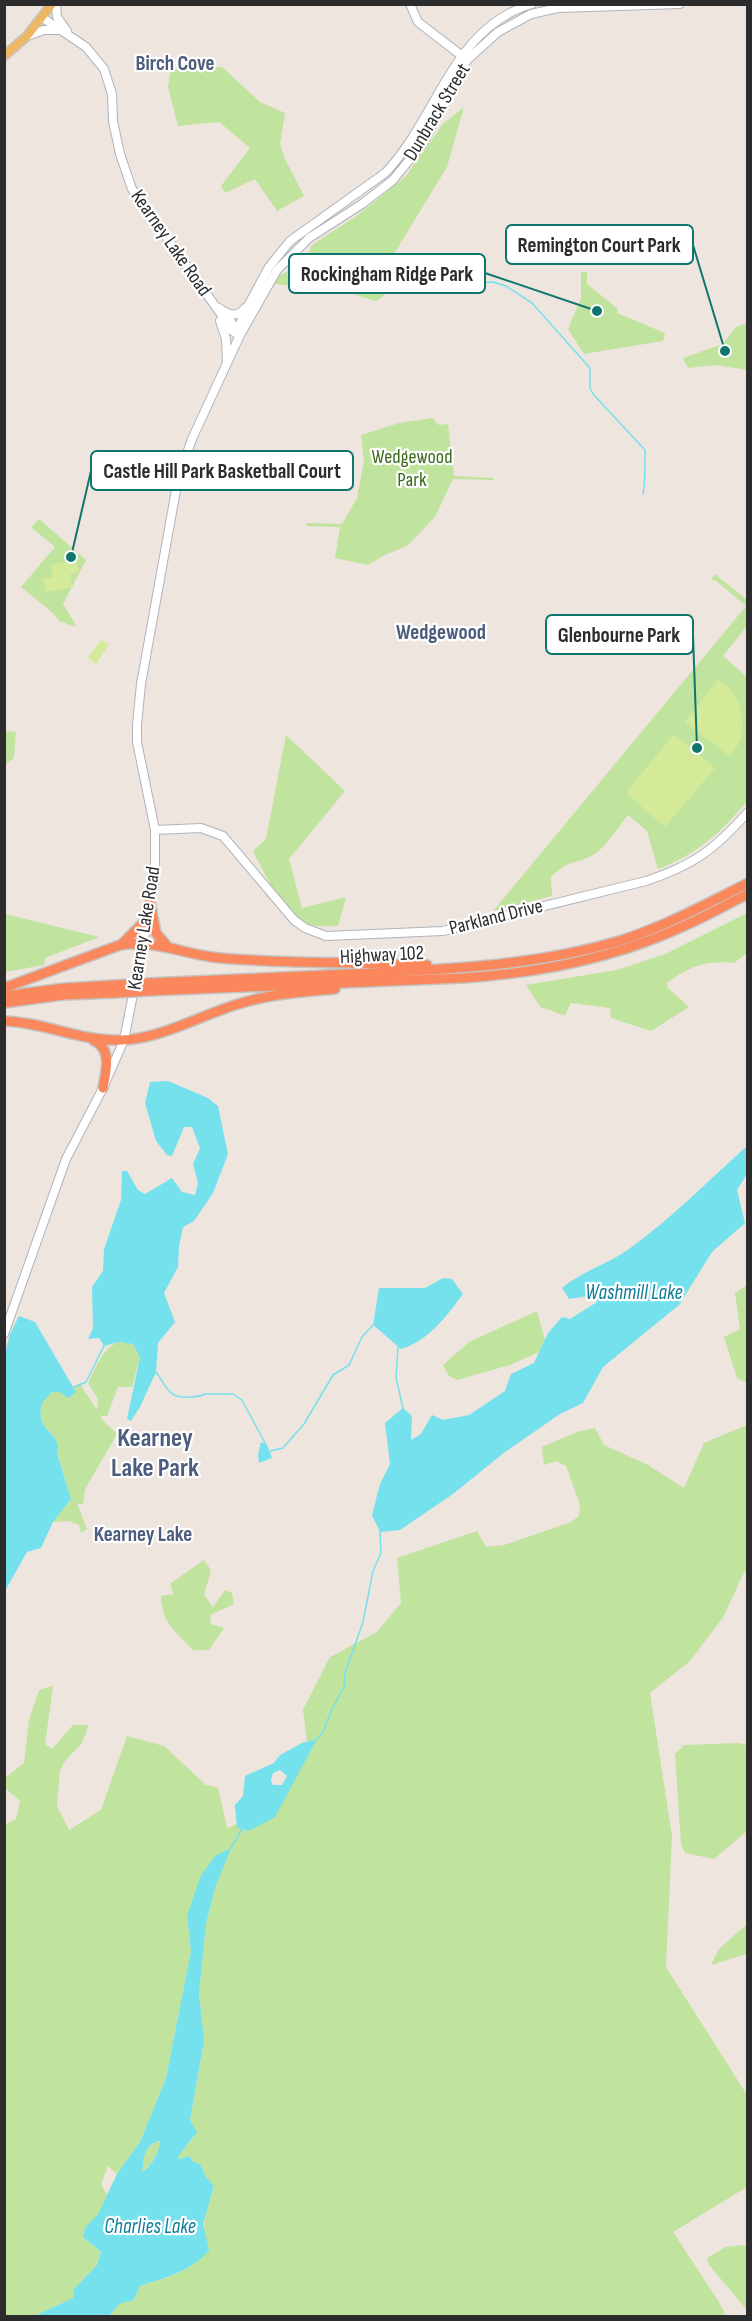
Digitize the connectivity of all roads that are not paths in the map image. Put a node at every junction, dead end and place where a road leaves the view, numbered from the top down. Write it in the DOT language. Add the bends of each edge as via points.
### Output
graph roads {
  1 [pos="54,4"];
  2 [pos="410,4"];
  3 [pos="532,4"];
  4 [pos="680,4"];
  5 [pos="43,18"];
  6 [pos="62,30"];
  7 [pos="27,36"];
  8 [pos="74,38"];
  9 [pos="4,56"];
  10 [pos="465,58"];
  11 [pos="213,304"];
  12 [pos="249,304"];
  13 [pos="240,335"];
  14 [pos="227,363"];
  15 [pos="747,812"];
  16 [pos="156,830"];
  17 [pos="747,883"];
  18 [pos="747,894"];
  19 [pos="150,902"];
  20 [pos="148,918"];
  21 [pos="143,942"];
  22 [pos="120,945"];
  23 [pos="168,947"];
  24 [pos="476,967"];
  25 [pos="441,979"];
  26 [pos="149,987"];
  27 [pos="4,988"];
  28 [pos="115,989"];
  29 [pos="4,996"];
  30 [pos="4,1003"];
  31 [pos="4,1021"];
  32 [pos="86,1036"];
  33 [pos="124,1040"];
  34 [pos="103,1088"];
  35 [pos="4,1334"];
  1 -- 5 [label="main road"];
  1 -- 8 [label="main road" via="63,27"];
  2 -- 10 [label="main road" via="418,22"];
  3 -- 10 [label="main road, Dunbrack Street" via="493,25"];
  4 -- 10 [label="main road, Dunbrack Street" via="558,8 531,14 498,32"];
  5 -- 6 [label="main road, Kearney Lake Road"];
  5 -- 7 [label="main road"];
  6 -- 7 [label="main road" via="44,30"];
  6 -- 8 [label="main road, Kearney Lake Road"];
  7 -- 9 [label="main road"];
  8 -- 11 [label="main road, Kearney Lake Road" via="94,54 104,69 112,94 120,154 132,189"];
  10 -- 12 [label="main road, Dunbrack Street" via="396,162 290,241 269,267"];
  10 -- 13 [label="main road, Dunbrack Street" via="423,143 409,161 378,192 322,229 290,256 277,270"];
  11 -- 12 [label="main road" via="234,315"];
  11 -- 13 [label="main road, Kearney Lake Road"];
  11 -- 14 [label="main road" via="226,339"];
  12 -- 13 [label="main road, Dunbrack Street" via="240,324"];
  13 -- 14 [label="main road, Kearney Lake Road"];
  14 -- 16 [label="main road, Kearney Lake Road" via="178,479 141,684 136,742"];
  15 -- 16 [label="main road, Parkland Drive" via="714,848 698,859 646,881 443,930 326,936 294,920 223,836 201,828"];
  16 -- 19 [label="main road, Kearney Lake Road" via="155,879"];
  17 -- 24 [label="highway, Highway 102" via="682,916 621,940 539,960"];
  18 -- 25 [label="highway, Highway 102" via="684,926 587,960 506,975"];
  19 -- 20 [label="main road, Kearney Lake Road"];
  19 -- 23 [label="highway" via="156,933"];
  20 -- 21 [label="main road, Kearney Lake Road"];
  20 -- 22 [label="highway"];
  21 -- 22 [label="highway"];
  21 -- 23 [label="highway"];
  21 -- 33 [label="main road, Kearney Lake Road"];
  22 -- 27 [label="highway"];
  23 -- 24 [label="highway" via="216,958"];
  24 -- 26 [label="highway, Highway 102"];
  25 -- 26 [label="highway, Highway 102"];
  25 -- 33 [label="highway" via="268,996 145,1037"];
  26 -- 28 [label="highway, Highway 102, bridge"];
  28 -- 29 [label="highway, Highway 102" via="65,988"];
  28 -- 30 [label="highway, Highway 102"];
  31 -- 32 [label="highway"];
  32 -- 33 [label="highway"];
  32 -- 34 [label="highway" via="99,1042 107,1056"];
  33 -- 34 [label="main road, Kearney Lake Road"];
  34 -- 35 [label="main road, Kearney Lake Road" via="66,1159"];
}
